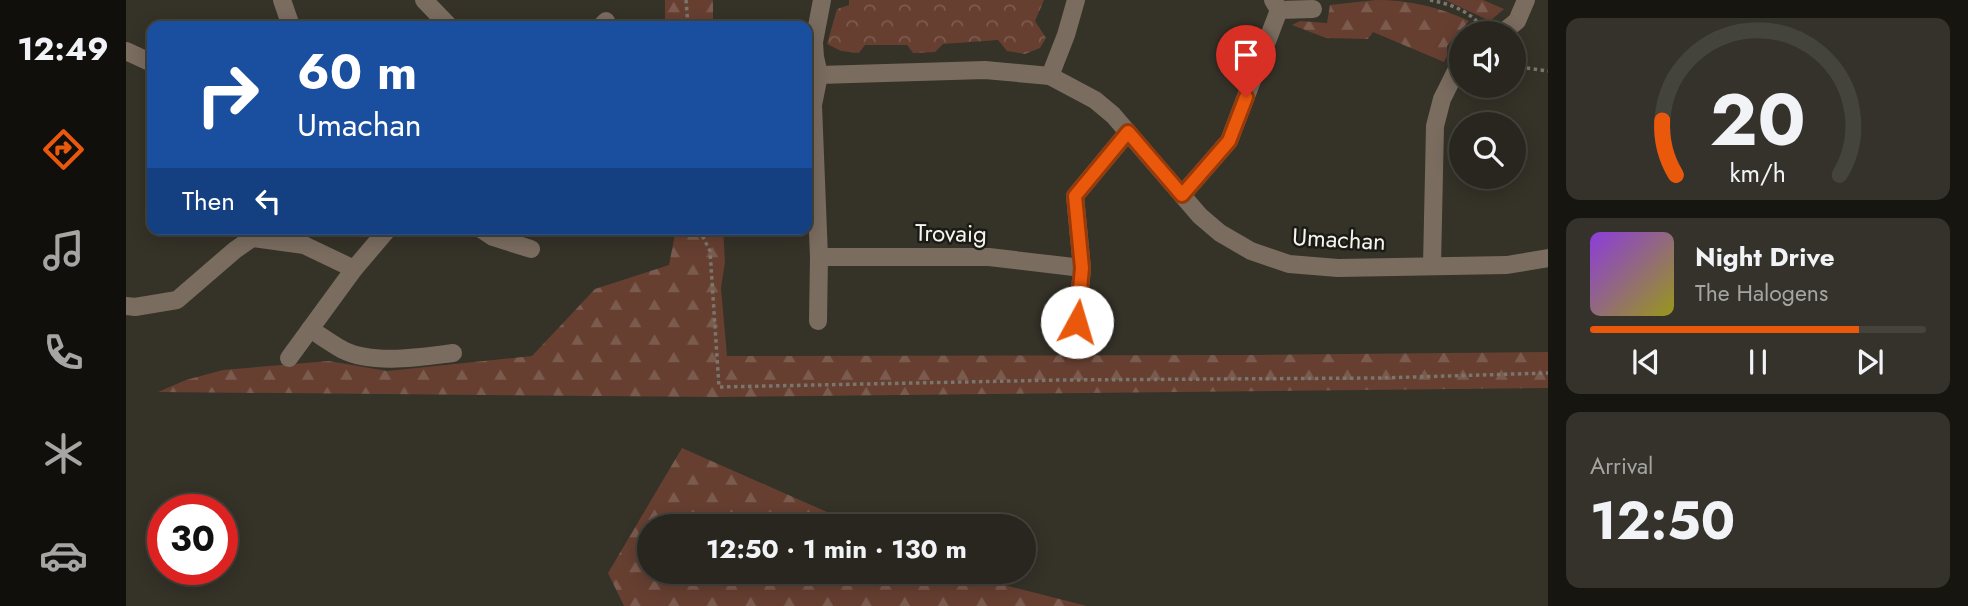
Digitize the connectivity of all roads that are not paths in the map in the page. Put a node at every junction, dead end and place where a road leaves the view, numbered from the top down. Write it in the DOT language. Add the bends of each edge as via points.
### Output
graph roads {
  1 [pos="282,0"];
  2 [pos="822,0"];
  3 [pos="1076,0"];
  4 [pos="1526,0"];
  5 [pos="1276,5"];
  6 [pos="430,6"];
  7 [pos="1313,9"];
  8 [pos="289,21"];
  9 [pos="444,21"];
  10 [pos="1517,21"];
  11 [pos="126,51"];
  12 [pos="147,61"];
  13 [pos="819,75"];
  14 [pos="1050,76"];
  15 [pos="1449,85"];
  16 [pos="1128,132"];
  17 [pos="1182,195"];
  18 [pos="383,235"];
  19 [pos="490,235"];
  20 [pos="531,249"];
  21 [pos="819,257"];
  22 [pos="1548,258"];
  23 [pos="1432,266"];
  24 [pos="1082,268"];
  25 [pos="354,269"];
  26 [pos="126,306"];
  27 [pos="818,321"];
  28 [pos="1077,322"];
  29 [pos="310,329"];
  30 [pos="453,353"];
  31 [pos="289,358"];
  1 -- 8 [label="street"];
  2 -- 13 [label="street" via="814,43"];
  3 -- 14 [label="street"];
  4 -- 10 [label="street"];
  5 -- 7 [label="street"];
  5 -- 17 [label="street" via="1229,141"];
  6 -- 9 [label="street"];
  11 -- 12 [label="street"];
  13 -- 14 [label="street, Umachan" via="985,70"];
  13 -- 21 [label="street" via="813,105"];
  14 -- 16 [label="street, Umachan" via="1095,100"];
  15 -- 23 [label="street" via="1435,126"];
  16 -- 17 [label="street, Umachan"];
  16 -- 24 [label="street" via="1075,196"];
  17 -- 23 [label="street, Umachan" via="1220,233 1251,251 1289,264"];
  18 -- 25 [label="street"];
  19 -- 20 [label="street"];
  21 -- 24 [label="street, Trovaig" via="989,257"];
  21 -- 27 [label="street"];
  22 -- 23 [label="street, Umachan" via="1507,265"];
  24 -- 28 [label="street"];
  25 -- 26 [label="street" via="304,245 252,238 177,300"];
  25 -- 29 [label="street"];
  29 -- 30 [label="street" via="345,351 370,358"];
  29 -- 31 [label="street"];
}
